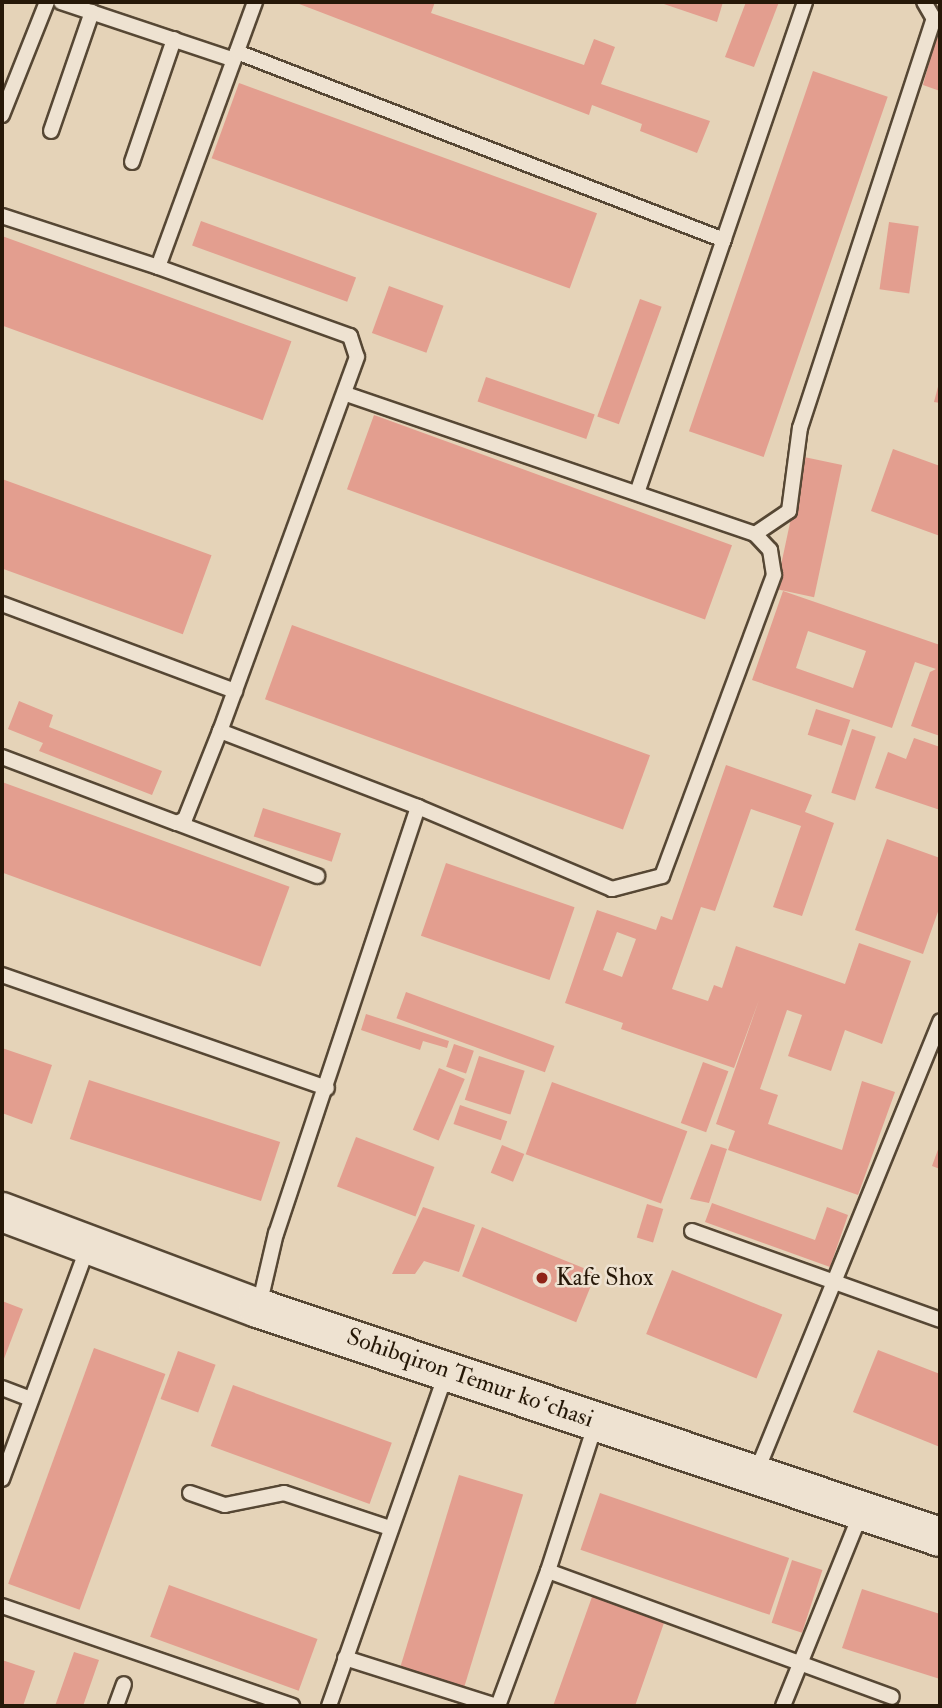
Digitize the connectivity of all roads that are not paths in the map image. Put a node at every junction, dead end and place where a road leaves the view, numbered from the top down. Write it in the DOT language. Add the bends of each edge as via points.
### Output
graph roads {
  1 [pos="47,2"];
  2 [pos="61,2"];
  3 [pos="255,2"];
  4 [pos="805,2"];
  5 [pos="923,2"];
  6 [pos="92,12"];
  7 [pos="174,39"];
  8 [pos="235,56"];
  9 [pos="2,115"];
  10 [pos="51,131"];
  11 [pos="132,162"];
  12 [pos="2,216"];
  13 [pos="724,240"];
  14 [pos="158,267"];
  15 [pos="346,394"];
  16 [pos="637,493"];
  17 [pos="755,534"];
  18 [pos="2,604"];
  19 [pos="235,691"];
  20 [pos="220,731"];
  21 [pos="2,757"];
  22 [pos="418,807"];
  23 [pos="177,823"];
  24 [pos="317,876"];
  25 [pos="2,975"];
  26 [pos="940,1021"];
  27 [pos="327,1088"];
  28 [pos="2,1212"];
  29 [pos="692,1231"];
  30 [pos="89,1245"];
  31 [pos="834,1282"];
  32 [pos="258,1308"];
  33 [pos="940,1320"];
  34 [pos="447,1371"];
  35 [pos="2,1388"];
  36 [pos="32,1399"];
  37 [pos="596,1421"];
  38 [pos="3,1470"];
  39 [pos="756,1475"];
  40 [pos="190,1493"];
  41 [pos="862,1511"];
  42 [pos="390,1528"];
  43 [pos="940,1537"];
  44 [pos="548,1571"];
  45 [pos="2,1606"];
  46 [pos="345,1658"];
  47 [pos="800,1665"];
  48 [pos="124,1684"];
  49 [pos="892,1697"];
  50 [pos="116,1706"];
  51 [pos="292,1706"];
  52 [pos="329,1706"];
  53 [pos="497,1706"];
  54 [pos="783,1706"];
  1 -- 9 [label="lane"];
  2 -- 6 [label="lane"];
  3 -- 8 [label="lane"];
  4 -- 13 [label="lane"];
  5 -- 17 [label="lane" via="934,19 800,428 789,511"];
  6 -- 7 [label="lane"];
  6 -- 10 [label="lane"];
  7 -- 8 [label="lane"];
  7 -- 11 [label="lane"];
  8 -- 13 [label="lane"];
  8 -- 14 [label="lane"];
  12 -- 14 [label="lane"];
  13 -- 16 [label="lane"];
  14 -- 15 [label="lane" via="350,336 357,357"];
  15 -- 16 [label="lane"];
  15 -- 19 [label="lane"];
  16 -- 17 [label="lane"];
  17 -- 22 [label="lane" via="770,550 774,575 662,876 612,890"];
  18 -- 19 [label="lane"];
  19 -- 20 [label="lane"];
  20 -- 22 [label="lane"];
  20 -- 23 [label="lane" via="185,819"];
  21 -- 23 [label="lane"];
  22 -- 27 [label="lane"];
  23 -- 24 [label="lane"];
  25 -- 27 [label="lane"];
  26 -- 31 [label="lane"];
  27 -- 32 [label="lane" via="276,1233"];
  28 -- 30 [label="main road, Sohibqiron Temur koʻchasi"];
  29 -- 31 [label="lane"];
  30 -- 32 [label="main road, Sohibqiron Temur koʻchasi"];
  30 -- 36 [label="lane"];
  31 -- 33 [label="lane"];
  31 -- 39 [label="lane"];
  32 -- 34 [label="main road, Sohibqiron Temur koʻchasi"];
  34 -- 37 [label="main road, Sohibqiron Temur koʻchasi"];
  34 -- 42 [label="lane"];
  35 -- 36 [label="lane"];
  36 -- 38 [label="lane"];
  37 -- 39 [label="main road, Sohibqiron Temur koʻchasi"];
  37 -- 44 [label="lane"];
  39 -- 41 [label="main road, Sohibqiron Temur koʻchasi"];
  40 -- 42 [label="lane" via="225,1505 284,1493"];
  41 -- 43 [label="main road, Sohibqiron Temur koʻchasi"];
  41 -- 47 [label="lane"];
  42 -- 46 [label="lane"];
  44 -- 47 [label="lane"];
  44 -- 53 [label="lane"];
  45 -- 51 [label="lane"];
  46 -- 52 [label="lane"];
  46 -- 53 [label="lane"];
  47 -- 49 [label="lane"];
  47 -- 54 [label="lane"];
  48 -- 50 [label="lane"];
}
